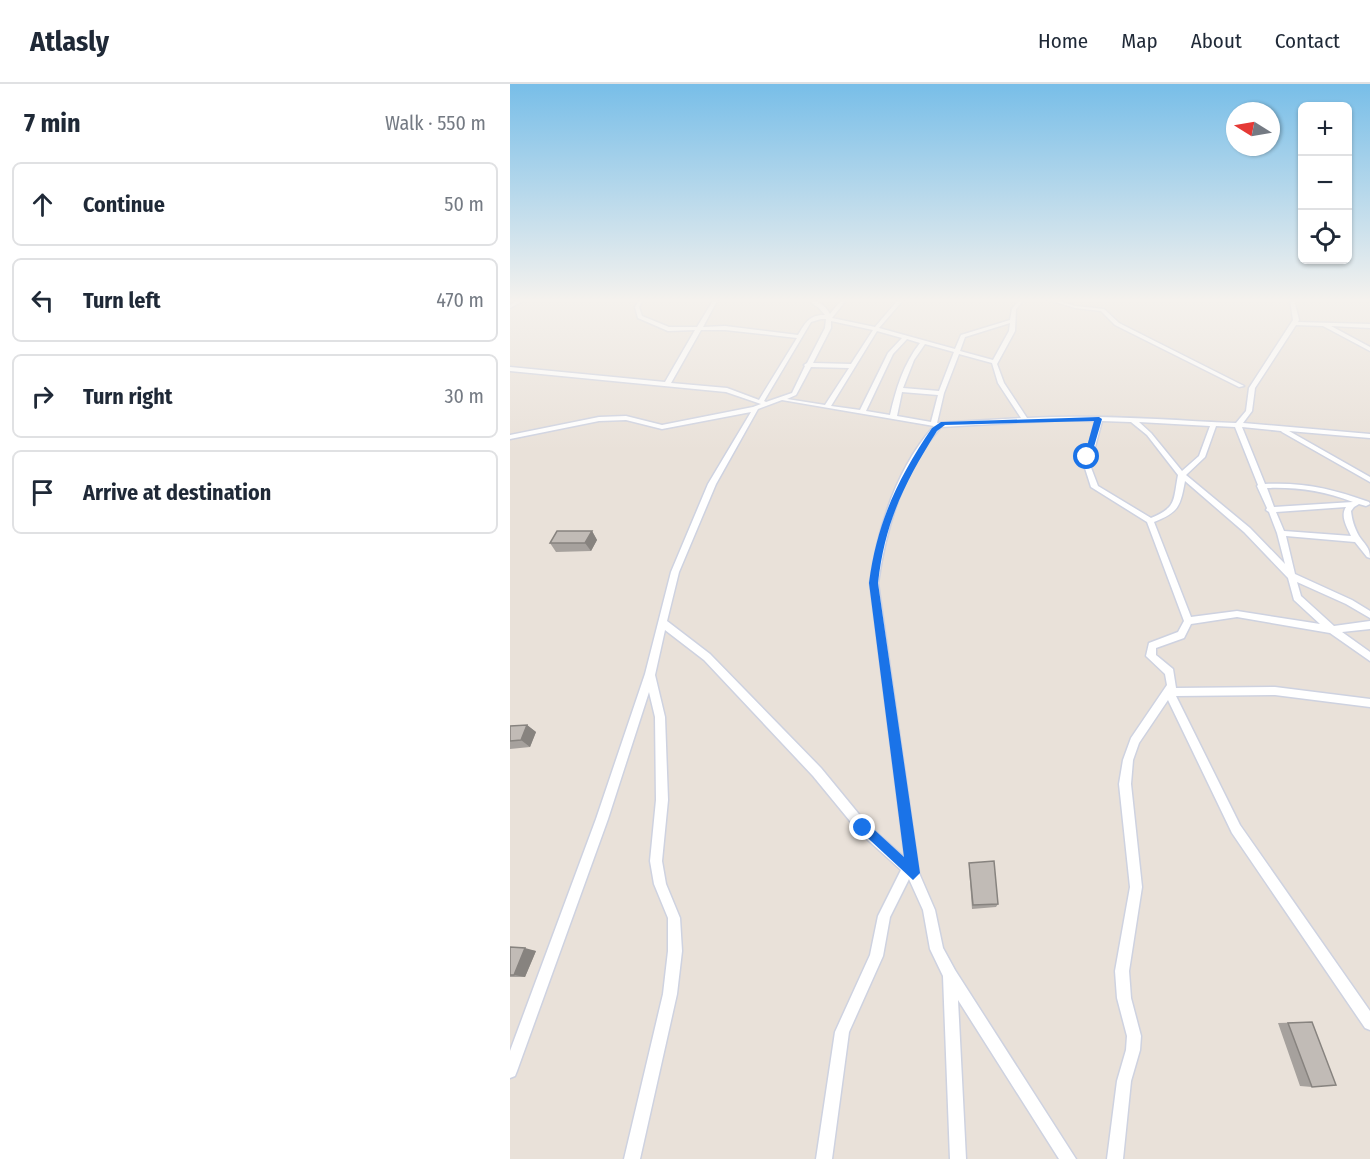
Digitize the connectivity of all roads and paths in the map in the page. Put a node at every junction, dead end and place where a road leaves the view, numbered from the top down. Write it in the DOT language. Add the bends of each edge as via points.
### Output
graph roads {
  1 [pos="688,349"];
  2 [pos="793,349"];
  3 [pos="816,349"];
  4 [pos="863,349"];
  5 [pos="895,349"];
  6 [pos="918,349"];
  7 [pos="944,349"];
  8 [pos="956,349"];
  9 [pos="1001,349"];
  10 [pos="1167,349"];
  11 [pos="1276,349"];
  12 [pos="954,352"];
  13 [pos="994,362"];
  14 [pos="807,365"];
  15 [pos="852,366"];
  16 [pos="510,369"];
  17 [pos="667,384"];
  18 [pos="1241,386"];
  19 [pos="899,390"];
  20 [pos="941,393"];
  21 [pos="783,399"];
  22 [pos="760,405"];
  23 [pos="826,407"];
  24 [pos="862,413"];
  25 [pos="893,418"];
  26 [pos="1099,419"];
  27 [pos="1025,420"];
  28 [pos="1133,420"];
  29 [pos="937,425"];
  30 [pos="1213,425"];
  31 [pos="1238,425"];
  32 [pos="1281,429"];
  33 [pos="1370,435"];
  34 [pos="510,437"];
  35 [pos="1182,475"];
  36 [pos="1370,480"];
  37 [pos="1261,486"];
  38 [pos="1352,504"];
  39 [pos="1368,504"];
  40 [pos="1270,510"];
  41 [pos="1150,521"];
  42 [pos="1281,533"];
  43 [pos="1357,539"];
  44 [pos="1370,555"];
  45 [pos="1291,576"];
  46 [pos="1370,615"];
  47 [pos="1188,621"];
  48 [pos="663,622"];
  49 [pos="1370,625"];
  50 [pos="1332,630"];
  51 [pos="1370,657"];
  52 [pos="650,674"];
  53 [pos="1168,692"];
  54 [pos="1370,703"];
  55 [pos="911,871"];
  56 [pos="950,975"];
  57 [pos="1370,1023"];
  58 [pos="510,1071"];
  59 [pos="632,1159"];
  60 [pos="824,1159"];
  61 [pos="958,1159"];
  62 [pos="1068,1159"];
  63 [pos="1115,1159"];
  1 -- 17 [label="street"];
  2 -- 22 [label="street"];
  3 -- 14 [label="street"];
  4 -- 15 [label="street"];
  5 -- 24 [label="street"];
  6 -- 19 [label="street" via="910,359"];
  7 -- 12 [label="street"];
  8 -- 12 [label="street"];
  9 -- 13 [label="street"];
  10 -- 18 [label="street"];
  11 -- 31 [label="street" via="1252,388 1249,411"];
  12 -- 13 [label="street"];
  12 -- 20 [label="street"];
  13 -- 27 [label="street" via="1001,383"];
  14 -- 15 [label="street"];
  14 -- 21 [label="street" via="794,394"];
  15 -- 23 [label="street"];
  16 -- 17 [label="street"];
  17 -- 22 [label="street" via="726,390"];
  19 -- 20 [label="street"];
  19 -- 25 [label="street"];
  20 -- 29 [label="street"];
  21 -- 22 [label="street"];
  21 -- 23 [label="street"];
  22 -- 34 [label="street" via="662,427 626,418 599,419"];
  22 -- 48 [label="street" via="712,483 697,516 675,572"];
  23 -- 24 [label="street"];
  24 -- 25 [label="street"];
  25 -- 29 [label="street"];
  26 -- 27 [label="street"];
  26 -- 28 [label="street"];
  26 -- 41 [label="street" via="1087,465 1095,487"];
  27 -- 29 [label="street"];
  28 -- 30 [label="street"];
  28 -- 35 [label="street"];
  29 -- 55 [label="street" via="898,488 877,554 874,583"];
  30 -- 31 [label="street"];
  30 -- 35 [label="street" via="1202,457"];
  31 -- 32 [label="street"];
  31 -- 37 [label="street"];
  32 -- 33 [label="street"];
  32 -- 36 [label="street"];
  35 -- 41 [label="street" via="1177,502 1169,513"];
  35 -- 45 [label="street" via="1247,530"];
  37 -- 39 [label="street" via="1327,488"];
  37 -- 40 [label="street"];
  38 -- 39 [label="street"];
  38 -- 40 [label="street"];
  38 -- 43 [label="street" via="1347,511 1348,520"];
  40 -- 42 [label="street"];
  41 -- 47 [label="street"];
  42 -- 43 [label="street"];
  42 -- 45 [label="street"];
  43 -- 44 [label="street"];
  45 -- 46 [label="street"];
  45 -- 50 [label="street" via="1297,598"];
  47 -- 50 [label="street" via="1237,614"];
  47 -- 53 [label="street" via="1181,635 1152,646 1151,656 1173,678"];
  48 -- 52 [label="street"];
  48 -- 55 [label="street" via="723,674 817,772 863,828"];
  49 -- 50 [label="street"];
  50 -- 51 [label="street"];
  52 -- 58 [label="street"];
  52 -- 59 [label="street" via="660,717 662,800 656,861 660,884 674,918 675,951 670,994"];
  53 -- 54 [label="street" via="1275,691"];
  53 -- 57 [label="street" via="1236,829"];
  53 -- 63 [label="street" via="1135,741 1127,772 1136,887 1122,971 1134,1050 1124,1082"];
  55 -- 56 [label="street" via="929,910 937,949"];
  55 -- 60 [label="street" via="884,916 876,956 842,1032"];
  56 -- 61 [label="street"];
  56 -- 62 [label="street"];
}
